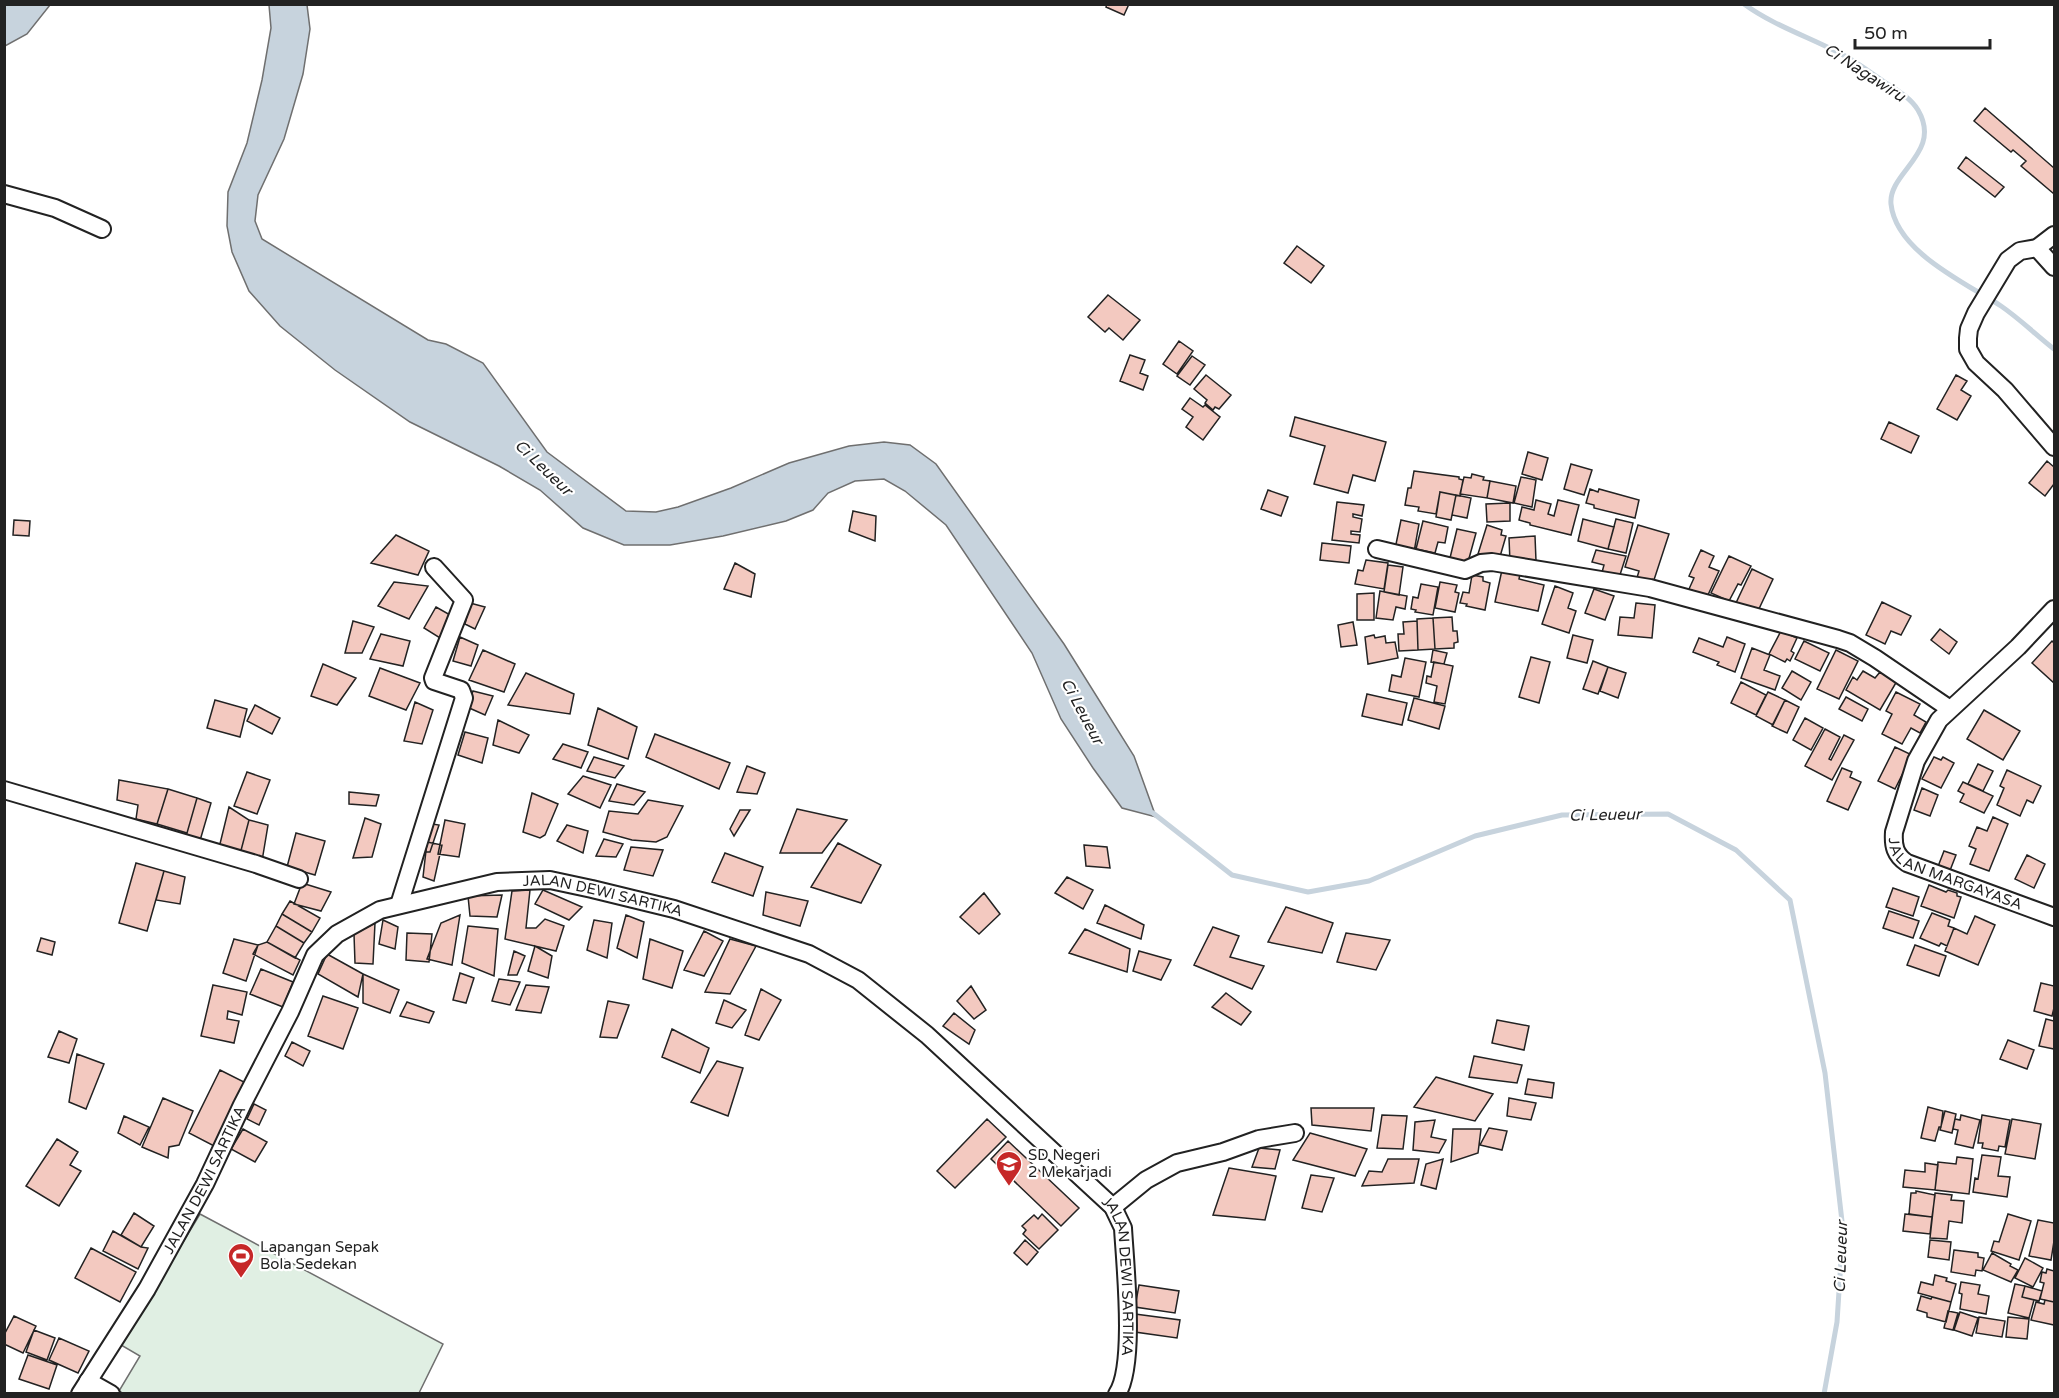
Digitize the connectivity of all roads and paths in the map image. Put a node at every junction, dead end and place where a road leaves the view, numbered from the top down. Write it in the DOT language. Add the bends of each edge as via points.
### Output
graph roads {
  1 [pos="4,194"];
  2 [pos="102,229"];
  3 [pos="2055,235"];
  4 [pos="2037,248"];
  5 [pos="2055,267"];
  6 [pos="2055,447"];
  7 [pos="1377,549"];
  8 [pos="434,567"];
  9 [pos="2055,609"];
  10 [pos="1950,709"];
  11 [pos="4,790"];
  12 [pos="299,879"];
  13 [pos="399,905"];
  14 [pos="2055,917"];
  15 [pos="1295,1133"];
  16 [pos="1113,1207"];
  17 [pos="84,1387"];
  18 [pos="111,1394"];
  19 [pos="1117,1394"];
  1 -- 2 [label="street" via="55,208"];
  3 -- 4 [label="street"];
  4 -- 5 [label="street"];
  4 -- 6 [label="street" via="2020,251 2008,260 1976,313 1969,329 1968,349 1971,357"];
  7 -- 10 [label="street" via="1465,570 1492,562 1639,586 1766,618 1850,643"];
  8 -- 13 [label="street" via="464,600 433,678 461,690 464,698"];
  9 -- 10 [label="street, JALAN MARGAYASA"];
  10 -- 14 [label="street, JALAN MARGAYASA" via="1916,761 1894,832 1897,854 1907,863"];
  11 -- 12 [label="street"];
  13 -- 16 [label="street, JALAN DEWI SARTIKA" via="497,882 550,880 674,909 809,954 858,980 927,1035"];
  13 -- 17 [label="street, JALAN DEWI SARTIKA" via="380,910 337,934 315,955 206,1184 147,1289"];
  15 -- 16 [label="street" via="1259,1139 1178,1163 1146,1180"];
  16 -- 19 [label="street, JALAN DEWI SARTIKA" via="1123,1228 1126,1290 1126,1370"];
  17 -- 18 [label="street"];
}
